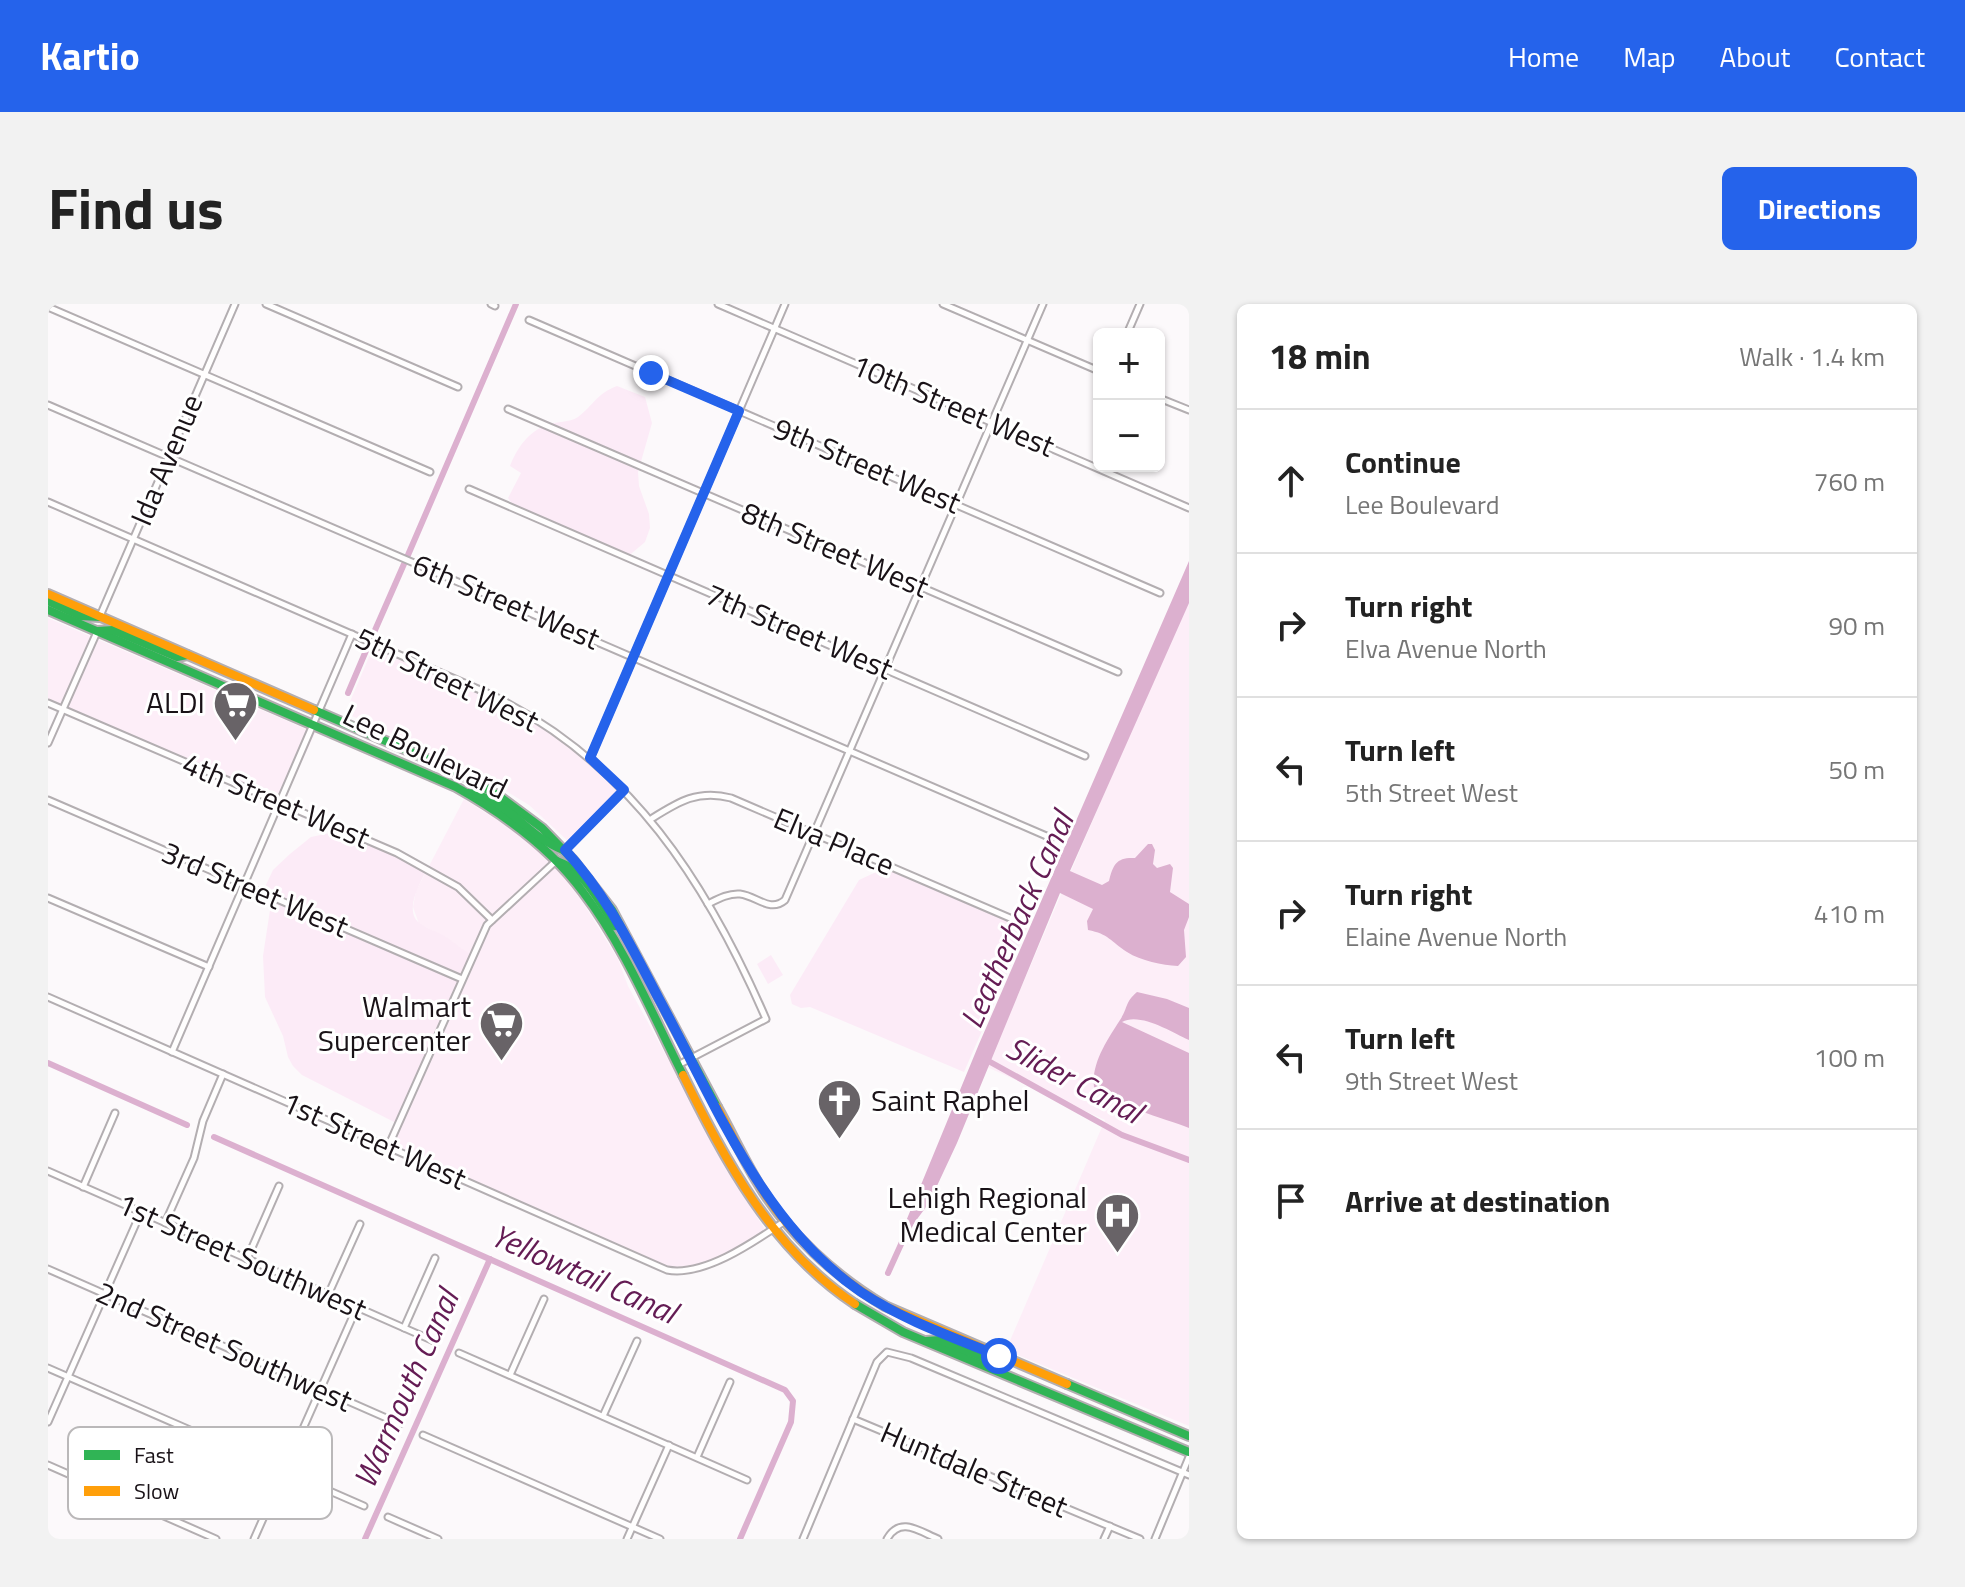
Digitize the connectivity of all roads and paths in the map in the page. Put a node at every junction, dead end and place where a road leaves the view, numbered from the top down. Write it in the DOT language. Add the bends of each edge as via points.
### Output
graph roads {
  1 [pos="235,304"];
  2 [pos="266,304"];
  3 [pos="718,304"];
  4 [pos="785,304"];
  5 [pos="943,304"];
  6 [pos="1043,304"];
  7 [pos="1140,304"];
  8 [pos="48,307"];
  9 [pos="529,320"];
  10 [pos="1130,328"];
  11 [pos="775,329"];
  12 [pos="1027,341"];
  13 [pos="1093,368"];
  14 [pos="204,374"];
  15 [pos="458,387"];
  16 [pos="1164,400"];
  17 [pos="48,405"];
  18 [pos="508,409"];
  19 [pos="1189,410"];
  20 [pos="739,411"];
  21 [pos="991,423"];
  22 [pos="169,457"];
  23 [pos="430,472"];
  24 [pos="469,489"];
  25 [pos="703,493"];
  26 [pos="48,502"];
  27 [pos="956,505"];
  28 [pos="1189,508"];
  29 [pos="133,539"];
  30 [pos="668,575"];
  31 [pos="920,587"];
  32 [pos="1160,593"];
  33 [pos="48,594"];
  34 [pos="48,601"];
  35 [pos="48,610"];
  36 [pos="100,617"];
  37 [pos="97,632"];
  38 [pos="352,634"];
  39 [pos="187,655"];
  40 [pos="633,657"];
  41 [pos="885,669"];
  42 [pos="1118,672"];
  43 [pos="48,703"];
  44 [pos="63,709"];
  45 [pos="319,712"];
  46 [pos="313,725"];
  47 [pos="48,743"];
  48 [pos="849,751"];
  49 [pos="1085,756"];
  50 [pos="590,758"];
  51 [pos="624,790"];
  52 [pos="467,793"];
  53 [pos="48,800"];
  54 [pos="280,803"];
  55 [pos="651,819"];
  56 [pos="814,834"];
  57 [pos="1051,838"];
  58 [pos="565,850"];
  59 [pos="556,861"];
  60 [pos="244,885"];
  61 [pos="48,898"];
  62 [pos="708,904"];
  63 [pos="492,920"];
  64 [pos="1017,921"];
  65 [pos="631,945"];
  66 [pos="209,967"];
  67 [pos="462,979"];
  68 [pos="48,997"];
  69 [pos="172,1052"];
  70 [pos="691,1058"];
  71 [pos="678,1065"];
  72 [pos="223,1074"];
  73 [pos="115,1113"];
  74 [pos="388,1147"];
  75 [pos="48,1171"];
  76 [pos="279,1186"];
  77 [pos="83,1187"];
  78 [pos="141,1212"];
  79 [pos="785,1220"];
  80 [pos="165,1223"];
  81 [pos="360,1224"];
  82 [pos="773,1229"];
  83 [pos="435,1258"];
  84 [pos="247,1259"];
  85 [pos="48,1269"];
  86 [pos="104,1294"];
  87 [pos="328,1295"];
  88 [pos="544,1299"];
  89 [pos="357,1307"];
  90 [pos="404,1328"];
  91 [pos="637,1341"];
  92 [pos="925,1341"];
  93 [pos="436,1342"];
  94 [pos="459,1353"];
  95 [pos="997,1355"];
  96 [pos="48,1368"];
  97 [pos="510,1375"];
  98 [pos="68,1377"];
  99 [pos="730,1382"];
  100 [pos="321,1389"];
  101 [pos="603,1416"];
  102 [pos="853,1419"];
  103 [pos="48,1422"];
  104 [pos="400,1424"];
  105 [pos="183,1427"];
  106 [pos="304,1427"];
  107 [pos="423,1435"];
  108 [pos="1189,1436"];
  109 [pos="669,1445"];
  110 [pos="1189,1455"];
  111 [pos="697,1457"];
  112 [pos="48,1465"];
  113 [pos="68,1474"];
  114 [pos="1186,1474"];
  115 [pos="747,1480"];
  116 [pos="332,1492"];
  117 [pos="364,1506"];
  118 [pos="388,1517"];
  119 [pos="171,1519"];
  120 [pos="263,1519"];
  121 [pos="1110,1526"];
  122 [pos="633,1527"];
  123 [pos="216,1539"];
  124 [pos="254,1539"];
  125 [pos="438,1539"];
  126 [pos="627,1539"];
  127 [pos="660,1539"];
  128 [pos="803,1539"];
  129 [pos="887,1539"];
  130 [pos="938,1539"];
  131 [pos="1104,1539"];
  132 [pos="1140,1539"];
  133 [pos="1155,1539"];
  1 -- 14 [label="street, Ida Avenue"];
  2 -- 15 [label="street"];
  3 -- 11 [label="street, 10th Street West"];
  4 -- 11 [label="street"];
  5 -- 12 [label="street"];
  6 -- 12 [label="street"];
  7 -- 10 [label="street"];
  8 -- 14 [label="street"];
  9 -- 20 [label="street, 9th Street West"];
  11 -- 20 [label="street"];
  11 -- 21 [label="street, 10th Street West"];
  12 -- 13 [label="street"];
  12 -- 21 [label="street"];
  14 -- 22 [label="street, Ida Avenue"];
  14 -- 23 [label="street"];
  16 -- 19 [label="street"];
  17 -- 22 [label="street, 6th Street West"];
  18 -- 25 [label="street, 8th Street West"];
  20 -- 25 [label="street"];
  20 -- 27 [label="street, 9th Street West"];
  21 -- 27 [label="street"];
  21 -- 28 [label="street, 10th Street West"];
  22 -- 29 [label="street, Ida Avenue"];
  22 -- 40 [label="street, 6th Street West"];
  24 -- 30 [label="street, 7th Street West"];
  25 -- 30 [label="street"];
  25 -- 31 [label="street, 8th Street West"];
  26 -- 29 [label="street, 5th Street West"];
  27 -- 31 [label="street"];
  27 -- 32 [label="street, 9th Street West"];
  29 -- 36 [label="street, Ida Avenue"];
  29 -- 38 [label="street, 5th Street West"];
  30 -- 40 [label="street"];
  30 -- 41 [label="street, 7th Street West"];
  31 -- 41 [label="street"];
  31 -- 42 [label="street, 8th Street West"];
  33 -- 36 [label="main road, Lee Boulevard"];
  34 -- 36 [label="main road" via="91,619"];
  35 -- 37 [label="main road, Lee Boulevard"];
  36 -- 39 [label="main road, Lee Boulevard"];
  37 -- 39 [label="main road" via="113,630 177,657"];
  37 -- 44 [label="street"];
  37 -- 46 [label="main road, Lee Boulevard"];
  38 -- 45 [label="street"];
  38 -- 50 [label="street, 5th Street West" via="512,705"];
  39 -- 45 [label="main road, Lee Boulevard"];
  40 -- 48 [label="street, 6th Street West"];
  40 -- 50 [label="street"];
  41 -- 48 [label="street"];
  41 -- 49 [label="street, 7th Street West"];
  43 -- 44 [label="street, 4th Street West"];
  44 -- 47 [label="street"];
  44 -- 54 [label="street, 4th Street West"];
  45 -- 46 [label="street"];
  45 -- 58 [label="main road, Lee Boulevard" via="475,782 522,812"];
  46 -- 52 [label="main road, Lee Boulevard"];
  46 -- 54 [label="street"];
  48 -- 56 [label="street"];
  48 -- 57 [label="street, 6th Street West"];
  50 -- 51 [label="street, 5th Street West"];
  51 -- 55 [label="street, 5th Street West"];
  51 -- 58 [label="street"];
  52 -- 58 [label="main road" via="483,793 552,847"];
  52 -- 59 [label="main road, Lee Boulevard"];
  53 -- 60 [label="street, 3rd Street West"];
  54 -- 60 [label="street"];
  54 -- 63 [label="street, 4th Street West" via="428,868 458,887"];
  55 -- 56 [label="street, Elva Place" via="683,799 712,794"];
  55 -- 62 [label="street, 5th Street West"];
  56 -- 62 [label="street" via="778,905 732,895"];
  56 -- 64 [label="street, Elva Place"];
  58 -- 65 [label="main road, Lee Boulevard" via="601,894"];
  59 -- 63 [label="street"];
  59 -- 65 [label="main road" via="567,863"];
  59 -- 71 [label="main road, Lee Boulevard" via="605,923"];
  60 -- 66 [label="street"];
  60 -- 67 [label="street, 3rd Street West"];
  61 -- 66 [label="street"];
  62 -- 70 [label="street, 5th Street West" via="766,1019"];
  63 -- 67 [label="street"];
  65 -- 70 [label="main road, Lee Boulevard"];
  66 -- 69 [label="street"];
  67 -- 74 [label="street"];
  68 -- 69 [label="street, 1st Street West"];
  69 -- 72 [label="street, 1st Street West"];
  70 -- 71 [label="street, 5th Street West"];
  70 -- 79 [label="main road, Lee Boulevard" via="759,1185"];
  71 -- 82 [label="main road, Lee Boulevard"];
  72 -- 74 [label="street, 1st Street West"];
  72 -- 80 [label="street"];
  73 -- 77 [label="street"];
  74 -- 82 [label="street, 1st Street West" via="667,1270 700,1268"];
  75 -- 77 [label="street, 1st Street Southwest"];
  76 -- 84 [label="street"];
  77 -- 78 [label="street, 1st Street Southwest"];
  78 -- 80 [label="street, 1st Street Southwest"];
  78 -- 86 [label="street"];
  79 -- 82 [label="street, 1st Street West"];
  79 -- 95 [label="main road, Lee Boulevard" via="860,1291 910,1319"];
  80 -- 84 [label="street, 1st Street Southwest"];
  81 -- 87 [label="street"];
  82 -- 92 [label="main road, Lee Boulevard" via="847,1299"];
  83 -- 90 [label="street"];
  84 -- 87 [label="street, 1st Street Southwest"];
  85 -- 86 [label="street, 2nd Street Southwest"];
  86 -- 98 [label="street"];
  86 -- 100 [label="street, 2nd Street Southwest"];
  87 -- 89 [label="street, 1st Street Southwest"];
  88 -- 97 [label="street"];
  89 -- 90 [label="street, 1st Street Southwest"];
  89 -- 100 [label="street"];
  90 -- 93 [label="street, 1st Street Southwest"];
  91 -- 101 [label="street"];
  92 -- 95 [label="main road" via="940,1340 987,1359"];
  92 -- 110 [label="main road, Lee Boulevard"];
  94 -- 97 [label="street"];
  95 -- 108 [label="main road, Lee Boulevard"];
  96 -- 98 [label="street"];
  97 -- 101 [label="street"];
  98 -- 103 [label="street"];
  98 -- 105 [label="street"];
  99 -- 111 [label="street"];
  100 -- 104 [label="street, 2nd Street Southwest"];
  100 -- 106 [label="street"];
  101 -- 109 [label="street"];
  102 -- 114 [label="street" via="877,1362 887,1352"];
  102 -- 121 [label="street, Huntdale Street"];
  102 -- 128 [label="street"];
  107 -- 122 [label="street"];
  109 -- 111 [label="street"];
  109 -- 122 [label="street"];
  110 -- 114 [label="street"];
  111 -- 115 [label="street"];
  112 -- 113 [label="street"];
  114 -- 133 [label="street"];
  116 -- 117 [label="street"];
  118 -- 125 [label="street"];
  119 -- 123 [label="street"];
  120 -- 124 [label="street"];
  121 -- 131 [label="street"];
  121 -- 132 [label="street, Huntdale Street"];
  122 -- 126 [label="street"];
  122 -- 127 [label="street"];
  129 -- 130 [label="street" via="902,1525"];
}
